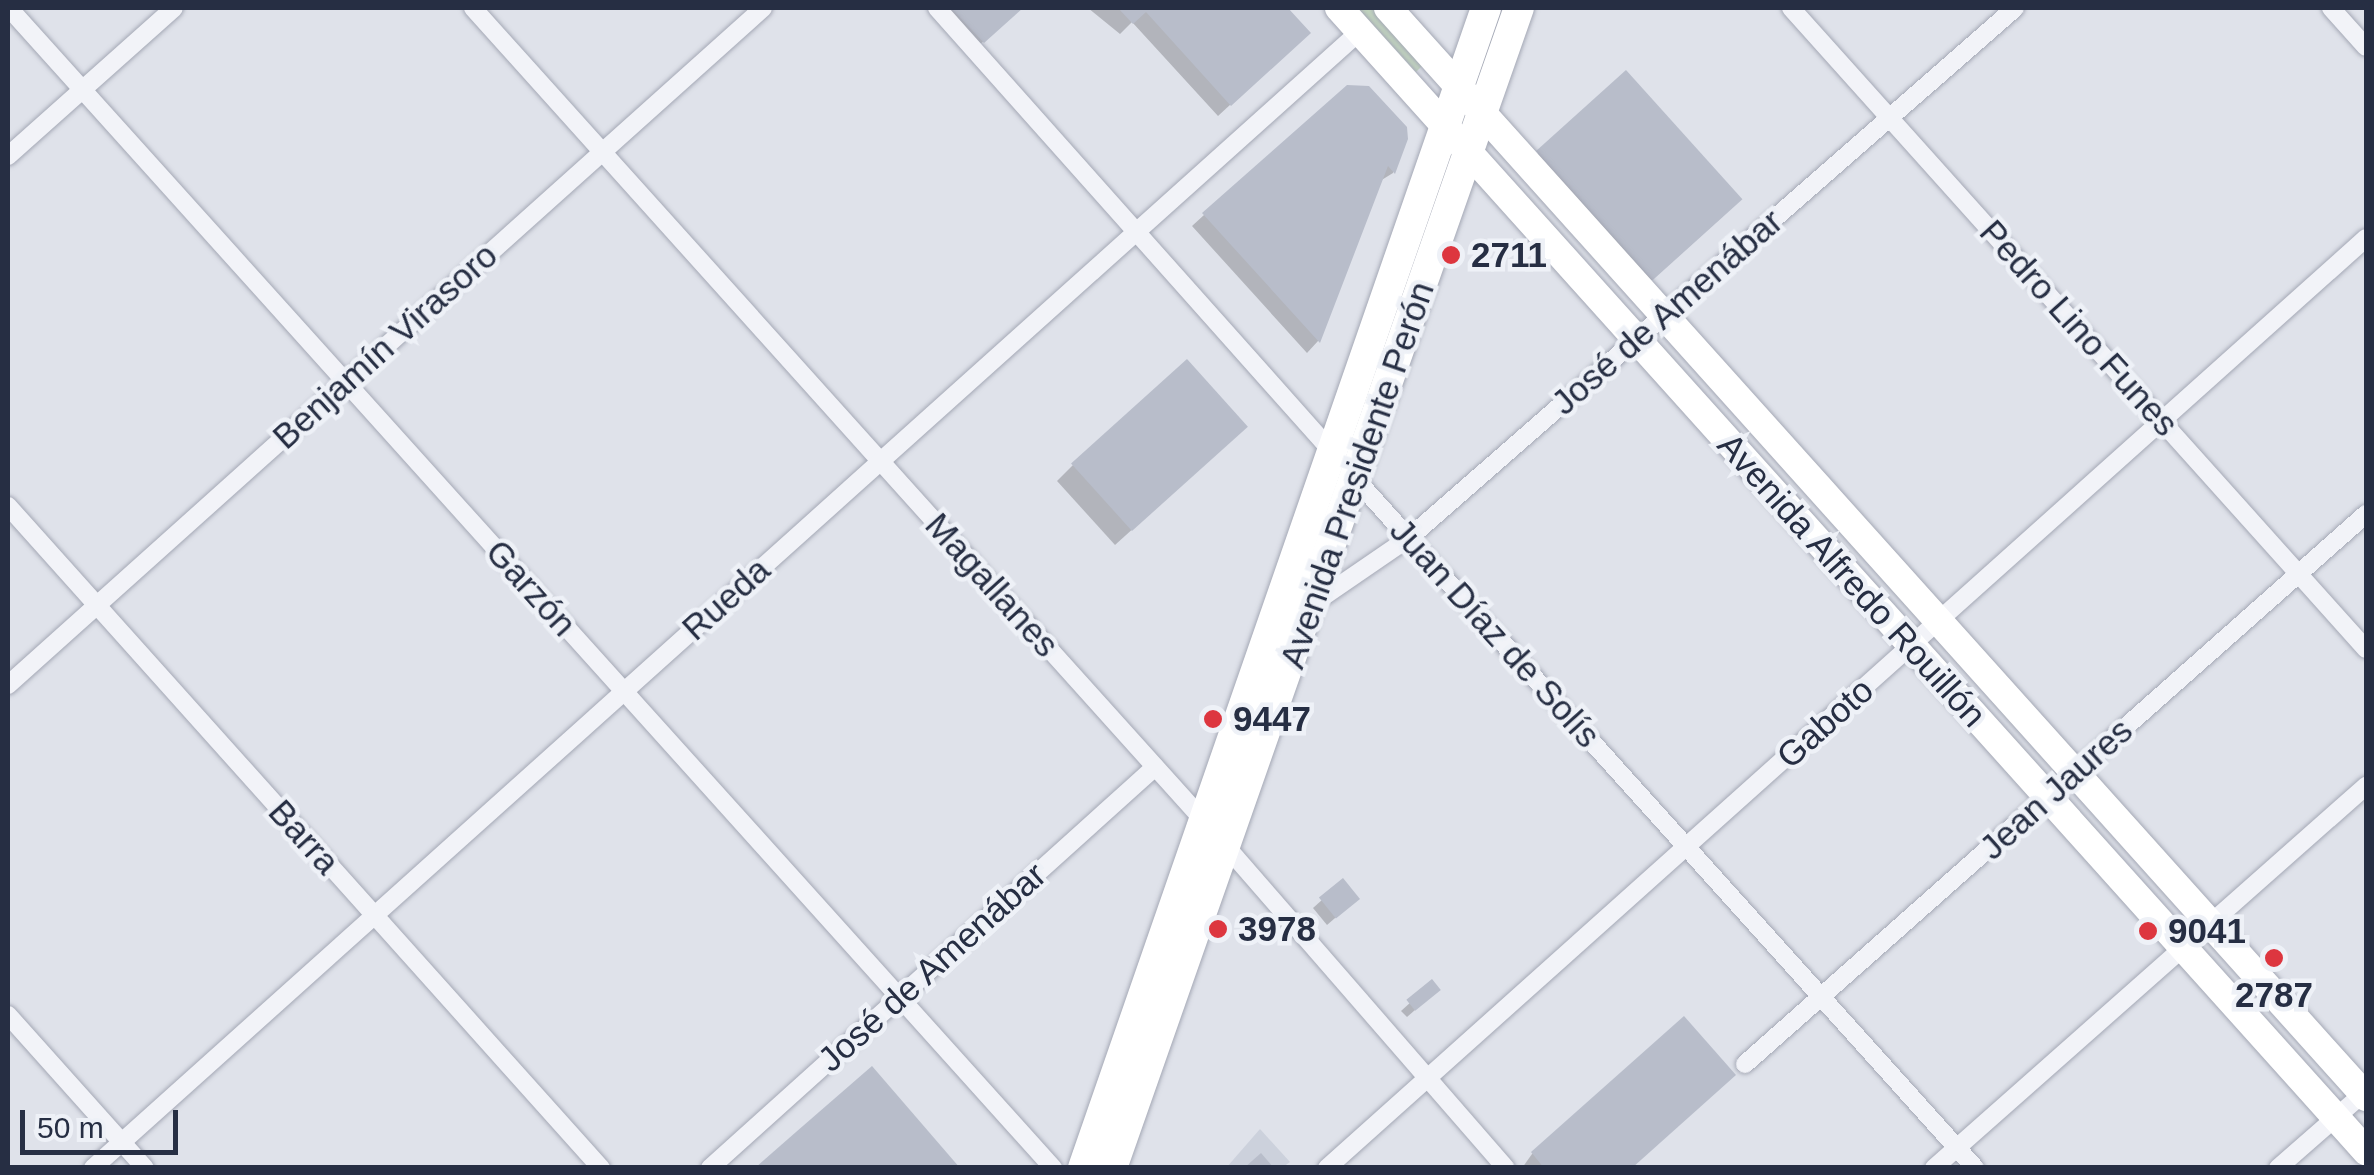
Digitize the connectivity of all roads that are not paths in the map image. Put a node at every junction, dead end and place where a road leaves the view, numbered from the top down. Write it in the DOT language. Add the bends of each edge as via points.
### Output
graph roads {
  1 [pos="9,8"];
  2 [pos="174,8"];
  3 [pos="473,8"];
  4 [pos="763,8"];
  5 [pos="937,8"];
  6 [pos="1339,8"];
  7 [pos="1388,8"];
  8 [pos="1486,8"];
  9 [pos="1519,8"];
  10 [pos="1791,8"];
  11 [pos="2016,8"];
  12 [pos="2331,8"];
  13 [pos="1360,31"];
  14 [pos="2366,47"];
  15 [pos="1458,87"];
  16 [pos="83,89"];
  17 [pos="1482,114"];
  18 [pos="1890,118"];
  19 [pos="1444,128"];
  20 [pos="602,152"];
  21 [pos="1468,154"];
  22 [pos="8,156"];
  23 [pos="1136,232"];
  24 [pos="2366,238"];
  25 [pos="1663,316"];
  26 [pos="1636,340"];
  27 [pos="346,382"];
  28 [pos="2162,422"];
  29 [pos="1332,452"];
  30 [pos="880,461"];
  31 [pos="1355,478"];
  32 [pos="8,506"];
  33 [pos="2366,514"];
  34 [pos="1409,538"];
  35 [pos="2299,574"];
  36 [pos="96,605"];
  37 [pos="1311,606"];
  38 [pos="1939,622"];
  39 [pos="1912,646"];
  40 [pos="2366,649"];
  41 [pos="8,685"];
  42 [pos="624,691"];
  43 [pos="1155,767"];
  44 [pos="2074,772"];
  45 [pos="2366,786"];
  46 [pos="2047,796"];
  47 [pos="1204,821"];
  48 [pos="1227,846"];
  49 [pos="1686,847"];
  50 [pos="374,915"];
  51 [pos="2210,924"];
  52 [pos="2184,948"];
  53 [pos="1821,996"];
  54 [pos="899,997"];
  55 [pos="8,1016"];
  56 [pos="1745,1064"];
  57 [pos="1427,1078"];
  58 [pos="2366,1094"];
  59 [pos="2336,1117"];
  60 [pos="122,1142"];
  61 [pos="1957,1148"];
  62 [pos="2366,1151"];
  63 [pos="92,1168"];
  64 [pos="145,1168"];
  65 [pos="601,1168"];
  66 [pos="710,1168"];
  67 [pos="1052,1168"];
  68 [pos="1083,1168"];
  69 [pos="1112,1168"];
  70 [pos="1327,1168"];
  71 [pos="1506,1168"];
  72 [pos="1934,1168"];
  73 [pos="1975,1168"];
  74 [pos="2278,1168"];
  1 -- 16 [label="street, Garzón"];
  2 -- 16 [label="street"];
  3 -- 20 [label="street, Magallanes"];
  4 -- 20 [label="street, Benjamín Virasoro"];
  5 -- 23 [label="street, Juan Díaz de Solís"];
  6 -- 13 [label="street, Avenida Alfredo Rouillón"];
  7 -- 15 [label="street, Avenida Alfredo Rouillón"];
  8 -- 15 [label="main road, Avenida Presidente Perón"];
  9 -- 17 [label="main road, Avenida Presidente Perón"];
  10 -- 18 [label="street, Pedro Lino Funes"];
  11 -- 18 [label="street, José de Amenábar"];
  12 -- 14 [label="street"];
  13 -- 19 [label="street, Avenida Alfredo Rouillón"];
  13 -- 23 [label="street, Rueda"];
  15 -- 17 [label="street, Avenida Alfredo Rouillón"];
  15 -- 19 [label="main road, Avenida Presidente Perón"];
  16 -- 22 [label="street"];
  16 -- 27 [label="street, Garzón"];
  17 -- 21 [label="main road, Avenida Presidente Perón"];
  17 -- 25 [label="street, Avenida Alfredo Rouillón"];
  18 -- 25 [label="street, José de Amenábar"];
  18 -- 28 [label="street, Pedro Lino Funes"];
  19 -- 21 [label="street, Avenida Alfredo Rouillón"];
  19 -- 29 [label="main road, Avenida Presidente Perón"];
  20 -- 27 [label="street, Benjamín Virasoro"];
  20 -- 30 [label="street, Magallanes"];
  21 -- 26 [label="street, Avenida Alfredo Rouillón"];
  21 -- 31 [label="main road, Avenida Presidente Perón"];
  23 -- 29 [label="street, Juan Díaz de Solís"];
  23 -- 30 [label="street, Rueda"];
  24 -- 28 [label="street, Gaboto"];
  25 -- 26 [label="street, José de Amenábar"];
  25 -- 38 [label="street, Avenida Alfredo Rouillón"];
  26 -- 34 [label="street, José de Amenábar"];
  26 -- 39 [label="street, Avenida Alfredo Rouillón"];
  27 -- 36 [label="street, Benjamín Virasoro"];
  27 -- 42 [label="street, Garzón"];
  28 -- 35 [label="street, Pedro Lino Funes"];
  28 -- 38 [label="street, Gaboto"];
  29 -- 31 [label="street, Juan Díaz de Solís"];
  29 -- 47 [label="main road, Avenida Presidente Perón"];
  30 -- 42 [label="street, Rueda"];
  30 -- 43 [label="street, Magallanes"];
  31 -- 34 [label="street, Juan Díaz de Solís"];
  31 -- 37 [label="main road, Avenida Presidente Perón"];
  32 -- 36 [label="street, Barra"];
  33 -- 35 [label="street, Jean Jaures"];
  34 -- 37 [label="street, José de Amenábar"];
  34 -- 49 [label="street, Juan Díaz de Solís"];
  35 -- 40 [label="street, Pedro Lino Funes"];
  35 -- 44 [label="street, Jean Jaures"];
  36 -- 41 [label="street, Benjamín Virasoro"];
  36 -- 50 [label="street, Barra"];
  37 -- 48 [label="main road, Avenida Presidente Perón"];
  38 -- 39 [label="street, Gaboto"];
  38 -- 44 [label="street, Avenida Alfredo Rouillón"];
  39 -- 46 [label="street, Avenida Alfredo Rouillón"];
  39 -- 49 [label="street, Gaboto"];
  42 -- 50 [label="street, Rueda"];
  42 -- 54 [label="street, Garzón"];
  43 -- 47 [label="street, Magallanes"];
  43 -- 54 [label="street, José de Amenábar"];
  44 -- 46 [label="street, Jean Jaures"];
  44 -- 51 [label="street, Avenida Alfredo Rouillón"];
  45 -- 51 [label="street"];
  46 -- 52 [label="street, Avenida Alfredo Rouillón"];
  46 -- 53 [label="street, Jean Jaures"];
  47 -- 48 [label="street, Magallanes"];
  47 -- 68 [label="main road, Avenida Presidente Perón"];
  48 -- 57 [label="street, Magallanes"];
  48 -- 69 [label="main road, Avenida Presidente Perón"];
  49 -- 53 [label="street, Juan Díaz de Solís"];
  49 -- 57 [label="street, Gaboto"];
  50 -- 60 [label="street, Rueda"];
  50 -- 65 [label="street, Barra"];
  51 -- 52 [label="street"];
  51 -- 58 [label="street, Avenida Alfredo Rouillón"];
  52 -- 59 [label="street, Avenida Alfredo Rouillón"];
  52 -- 61 [label="street"];
  53 -- 56 [label="street, Jean Jaures"];
  53 -- 61 [label="street, Juan Díaz de Solís"];
  54 -- 66 [label="street, José de Amenábar"];
  54 -- 67 [label="street, Garzón"];
  55 -- 60 [label="street"];
  57 -- 70 [label="street, Gaboto"];
  57 -- 71 [label="street, Magallanes"];
  58 -- 59 [label="street"];
  59 -- 62 [label="street, Avenida Alfredo Rouillón"];
  59 -- 74 [label="street"];
  60 -- 63 [label="street, Rueda"];
  60 -- 64 [label="street"];
  61 -- 72 [label="street"];
  61 -- 73 [label="street, Juan Díaz de Solís"];
}
